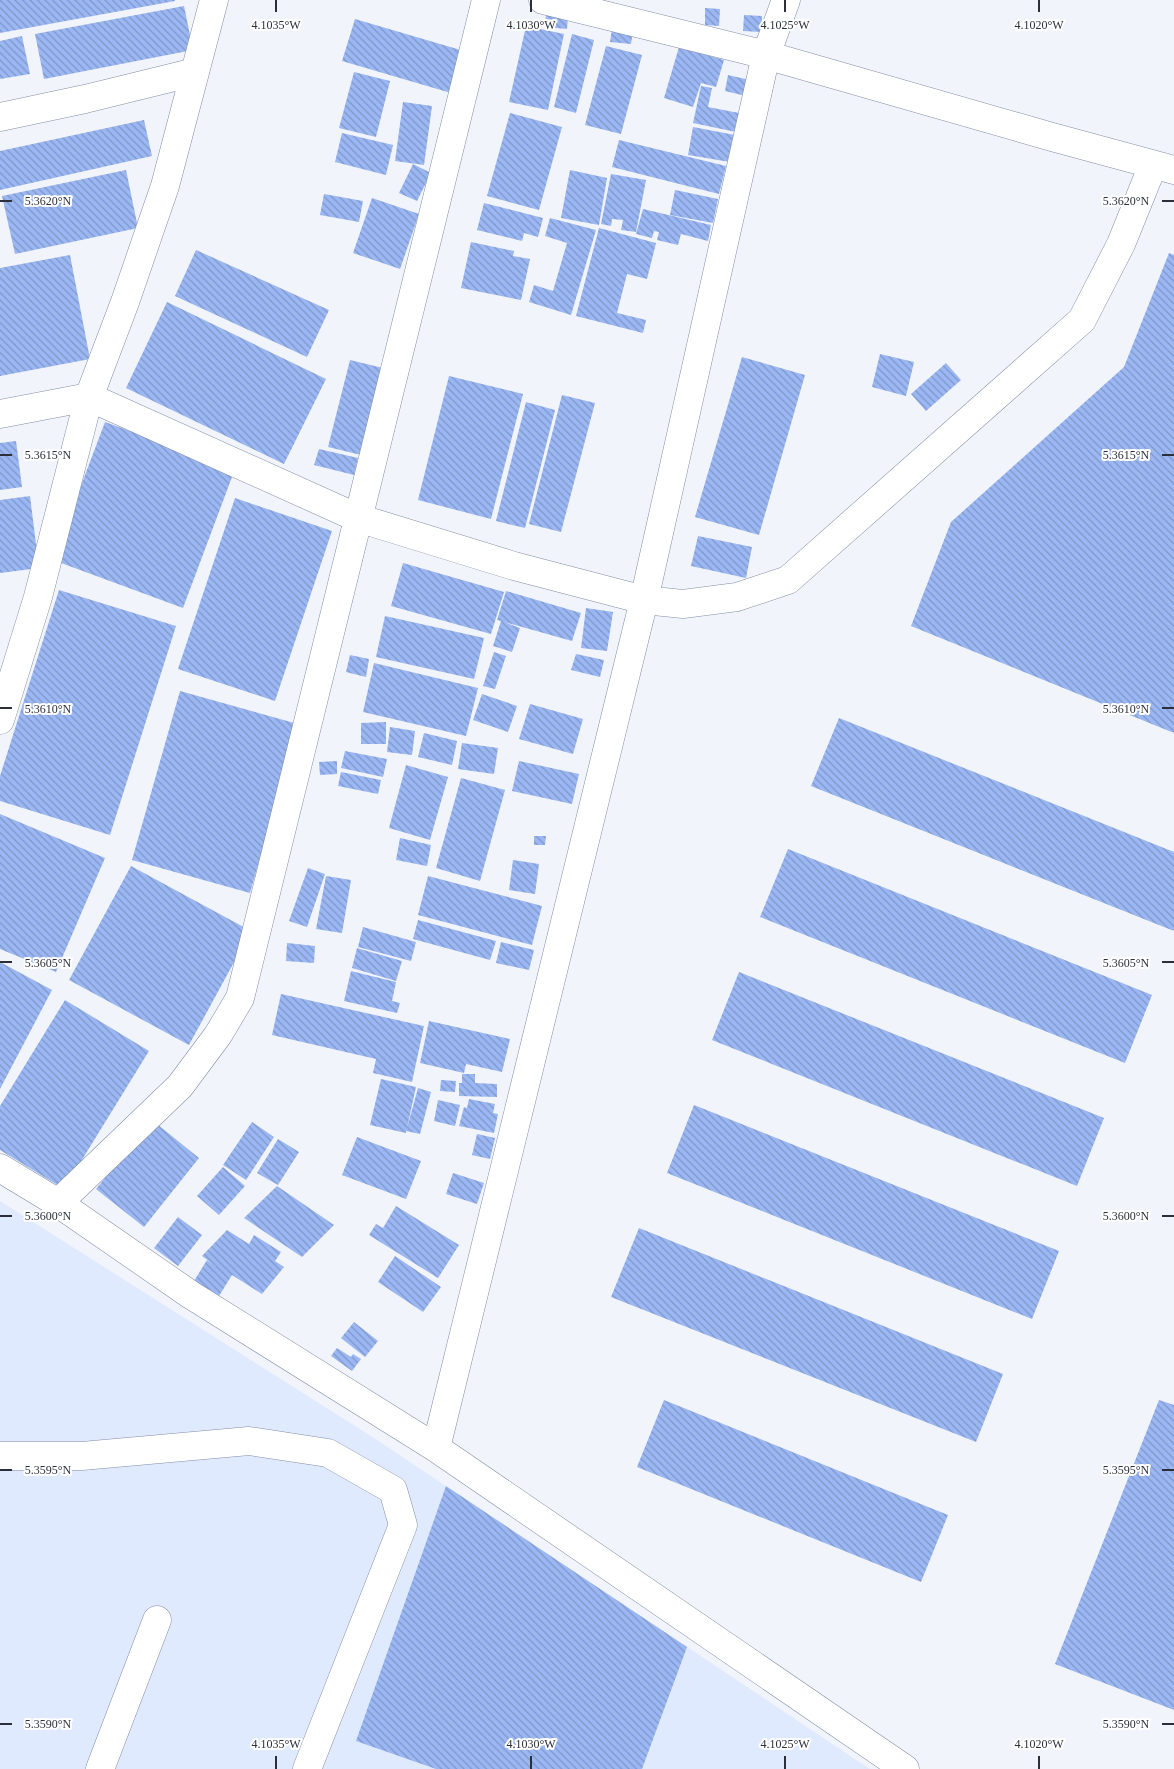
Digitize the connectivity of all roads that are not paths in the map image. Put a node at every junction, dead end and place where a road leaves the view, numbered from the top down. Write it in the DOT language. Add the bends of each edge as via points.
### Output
graph roads {
  1 [pos="214,0"];
  2 [pos="486,0"];
  3 [pos="543,0"];
  4 [pos="786,0"];
  5 [pos="766,55"];
  6 [pos="195,72"];
  7 [pos="0,117"];
  8 [pos="1163,167"];
  9 [pos="89,397"];
  10 [pos="0,414"];
  11 [pos="358,518"];
  12 [pos="644,600"];
  13 [pos="0,720"];
  14 [pos="0,1168"];
  15 [pos="58,1203"];
  16 [pos="436,1448"];
  17 [pos="0,1456"];
  18 [pos="157,1620"];
  19 [pos="100,1769"];
  20 [pos="306,1769"];
  21 [pos="904,1769"];
  1 -- 6 [label="street"];
  2 -- 11 [label="street"];
  3 -- 5 [label="street"];
  4 -- 5 [label="street"];
  5 -- 8 [label="street"];
  5 -- 12 [label="street"];
  6 -- 7 [label="street"];
  6 -- 9 [label="street" via="165,186"];
  8 -- 12 [label="street" via="1082,320 788,580 737,597 683,604"];
  9 -- 10 [label="street"];
  9 -- 11 [label="street"];
  9 -- 13 [label="street" via="38,597"];
  11 -- 12 [label="street" via="514,566"];
  11 -- 15 [label="street" via="240,998 218,1035 180,1086"];
  12 -- 16 [label="street"];
  14 -- 15 [label="street"];
  15 -- 16 [label="street" via="191,1295"];
  16 -- 21 [label="street"];
  17 -- 20 [label="street" via="82,1456 249,1441 328,1453 393,1490 403,1525"];
  18 -- 19 [label="street"];
}
